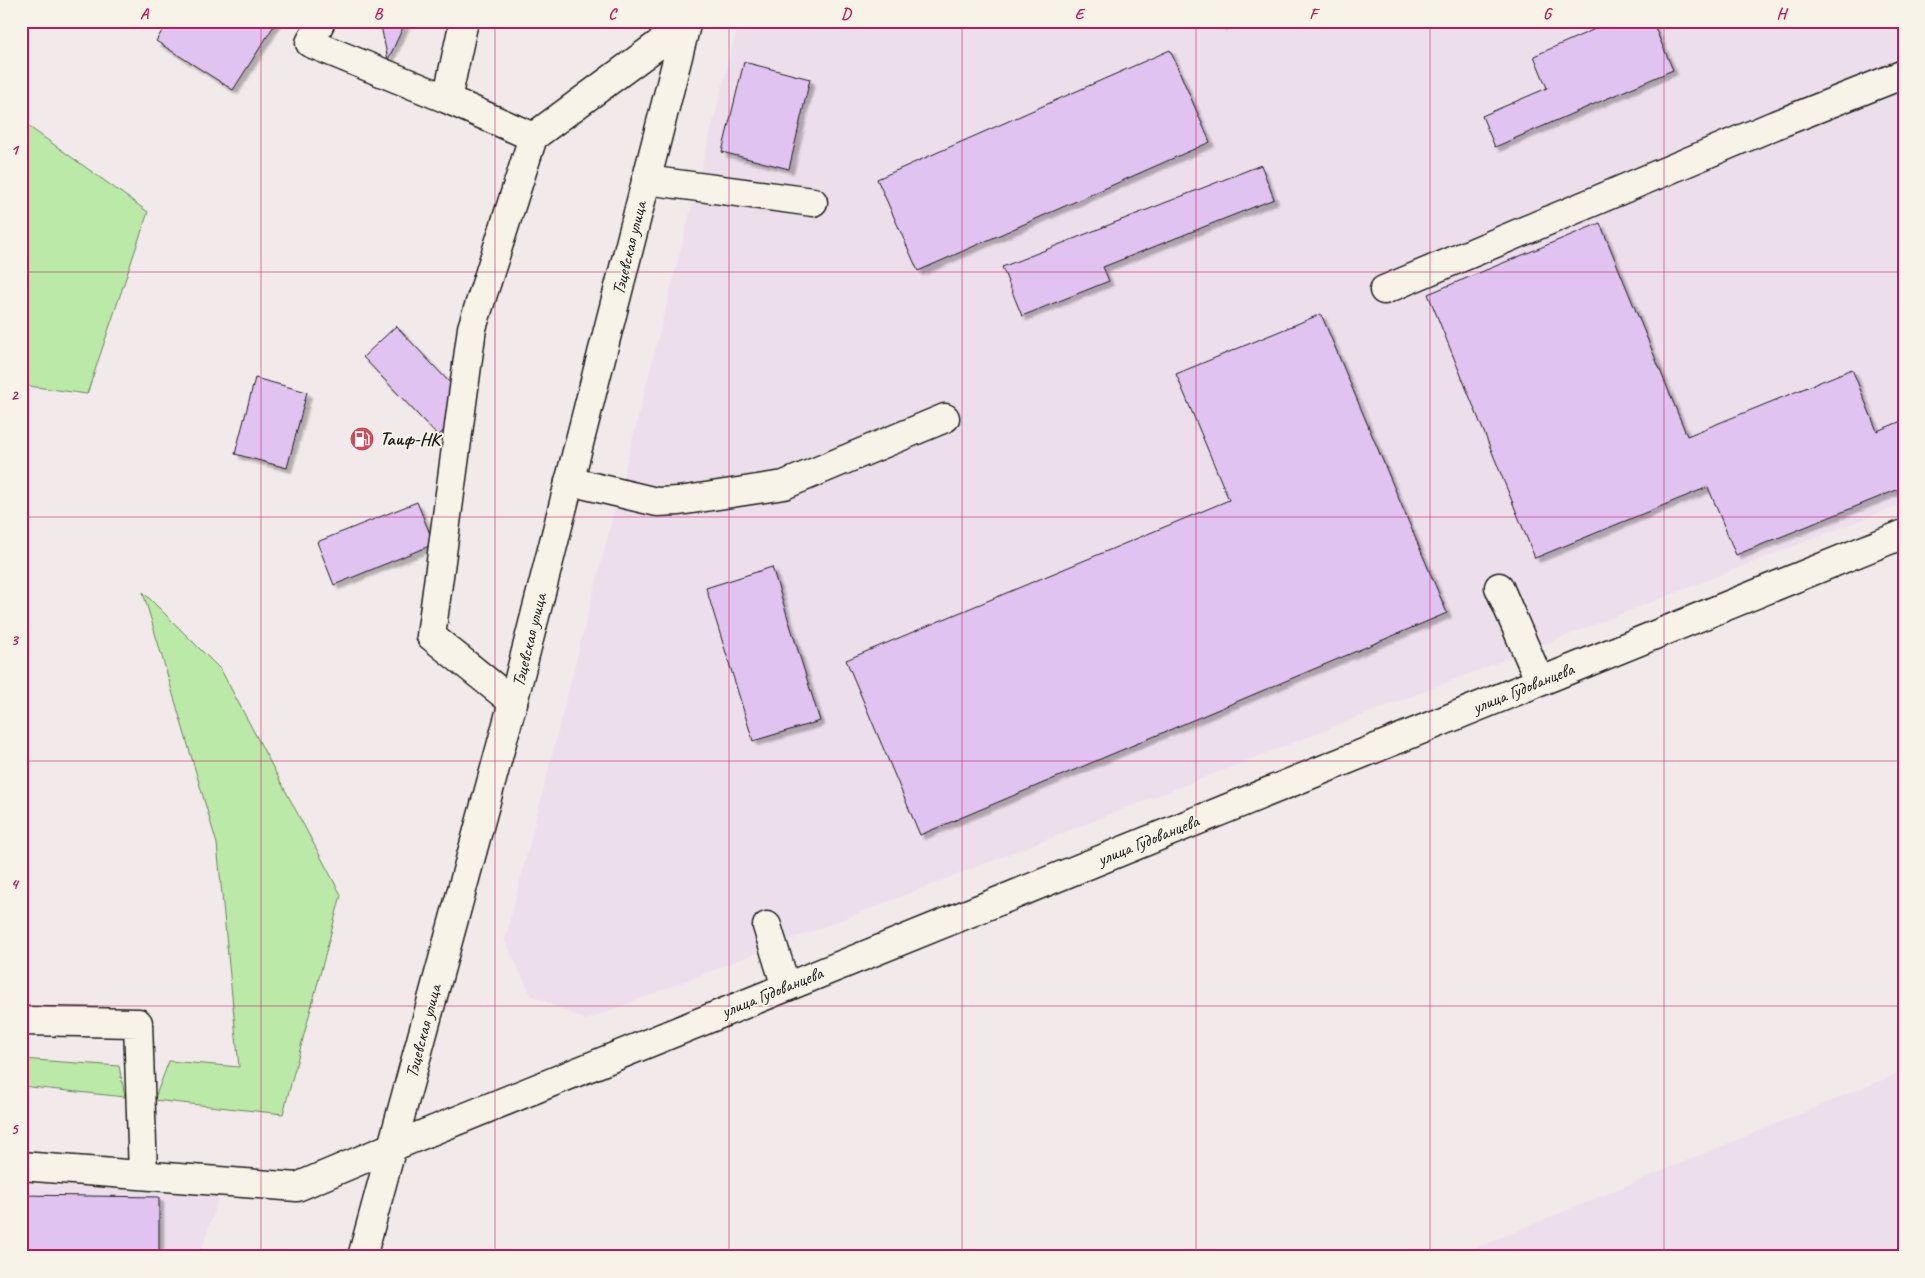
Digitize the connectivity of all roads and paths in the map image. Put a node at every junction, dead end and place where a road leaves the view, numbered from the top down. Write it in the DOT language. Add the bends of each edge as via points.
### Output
graph roads {
  1 [pos="321,21"];
  2 [pos="464,21"];
  3 [pos="686,23"];
  4 [pos="1904,74"];
  5 [pos="447,99"];
  6 [pos="533,137"];
  7 [pos="646,180"];
  8 [pos="813,202"];
  9 [pos="1384,290"];
  10 [pos="945,418"];
  11 [pos="569,481"];
  12 [pos="1904,534"];
  13 [pos="1499,587"];
  14 [pos="1540,682"];
  15 [pos="513,702"];
  16 [pos="767,926"];
  17 [pos="786,987"];
  18 [pos="21,1021"];
  19 [pos="392,1147"];
  20 [pos="21,1166"];
  21 [pos="143,1175"];
  22 [pos="362,1257"];
  1 -- 5 [label="street" via="310,43"];
  2 -- 5 [label="street"];
  3 -- 6 [label="street"];
  3 -- 7 [label="street, Тэцевская улица"];
  4 -- 9 [label="street"];
  5 -- 6 [label="street"];
  6 -- 15 [label="street" via="472,328 431,636"];
  7 -- 8 [label="street"];
  7 -- 11 [label="street, Тэцевская улица"];
  10 -- 11 [label="street" via="784,485 658,502"];
  11 -- 15 [label="street, Тэцевская улица"];
  12 -- 14 [label="street, улица Гудованцева"];
  13 -- 14 [label="street"];
  14 -- 17 [label="street, улица Гудованцева"];
  15 -- 19 [label="street, Тэцевская улица"];
  16 -- 17 [label="street"];
  17 -- 19 [label="street, улица Гудованцева"];
  18 -- 21 [label="street" via="138,1023"];
  19 -- 21 [label="street, улица Гудованцева" via="297,1187"];
  19 -- 22 [label="street, Тэцевская улица"];
  20 -- 21 [label="street, улица Гудованцева"];
}
